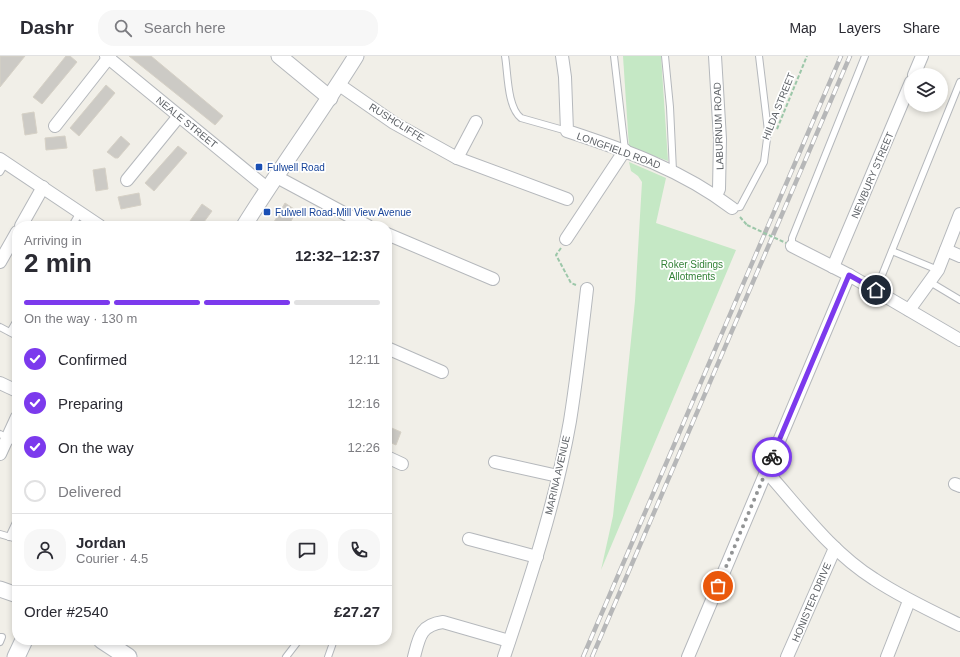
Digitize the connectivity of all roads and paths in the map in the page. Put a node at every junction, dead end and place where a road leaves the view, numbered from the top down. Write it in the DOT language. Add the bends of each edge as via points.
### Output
graph roads {
  1 [pos="279,56"];
  2 [pos="356,56"];
  3 [pos="505,56"];
  4 [pos="562,56"];
  5 [pos="614,56"];
  6 [pos="665,56"];
  7 [pos="715,56"];
  8 [pos="759,56"];
  9 [pos="807,56"];
  10 [pos="865,56"];
  11 [pos="922,56"];
  12 [pos="108,57"];
  13 [pos="917,68"];
  14 [pos="960,82"];
  15 [pos="338,84"];
  16 [pos="330,98"];
  17 [pos="904,99"];
  18 [pos="179,116"];
  19 [pos="476,122"];
  20 [pos="55,126"];
  21 [pos="567,131"];
  22 [pos="775,133"];
  23 [pos="625,150"];
  24 [pos="457,158"];
  25 [pos="2,164"];
  26 [pos="672,171"];
  27 [pos="127,180"];
  28 [pos="271,182"];
  29 [pos="43,187"];
  30 [pos="716,196"];
  31 [pos="567,199"];
  32 [pos="732,208"];
  33 [pos="80,212"];
  34 [pos="960,214"];
  35 [pos="24,221"];
  36 [pos="75,221"];
  37 [pos="93,221"];
  38 [pos="247,221"];
  39 [pos="349,221"];
  40 [pos="747,224"];
  41 [pos="392,236"];
  42 [pos="566,239"];
  43 [pos="12,241"];
  44 [pos="789,245"];
  45 [pos="946,250"];
  46 [pos="892,251"];
  47 [pos="960,256"];
  48 [pos="0,262"];
  49 [pos="833,267"];
  50 [pos="938,270"];
  51 [pos="849,275"];
  52 [pos="493,279"];
  53 [pos="930,282"];
  54 [pos="587,288"];
  55 [pos="876,290"];
  56 [pos="960,300"];
  57 [pos="909,310"];
  58 [pos="0,327"];
  59 [pos="12,329"];
  60 [pos="10,332"];
  61 [pos="960,340"];
  62 [pos="392,350"];
  63 [pos="442,372"];
  64 [pos="0,383"];
  65 [pos="12,389"];
  66 [pos="12,428"];
  67 [pos="8,438"];
  68 [pos="0,454"];
  69 [pos="392,459"];
  70 [pos="495,462"];
  71 [pos="402,464"];
  72 [pos="766,471"];
  73 [pos="558,476"];
  74 [pos="12,531"];
  75 [pos="0,534"];
  76 [pos="9,537"];
  77 [pos="12,538"];
  78 [pos="469,539"];
  79 [pos="835,548"];
  80 [pos="537,557"];
  81 [pos="0,589"];
  82 [pos="12,593"];
  83 [pos="909,601"];
  84 [pos="960,625"];
  85 [pos="0,637"];
  86 [pos="0,642"];
  87 [pos="509,642"];
  88 [pos="22,645"];
  89 [pos="110,645"];
  90 [pos="295,645"];
  91 [pos="332,645"];
  92 [pos="16,657"];
  93 [pos="128,657"];
  94 [pos="286,657"];
  95 [pos="328,657"];
  96 [pos="414,657"];
  97 [pos="504,657"];
  98 [pos="688,657"];
  99 [pos="788,657"];
  100 [pos="887,657"];
  1 -- 16 [label="street"];
  2 -- 15 [label="street"];
  3 -- 21 [label="lane" via="515,113 521,118"];
  4 -- 21 [label="street"];
  5 -- 23 [label="lane"];
  6 -- 26 [label="lane"];
  7 -- 30 [label="street, LABURNUM ROAD" via="720,138 719,188"];
  8 -- 32 [label="lane" via="768,131 764,162 740,208"];
  9 -- 22 [label="path, HILDA STREET"];
  10 -- 44 [label="lane"];
  11 -- 13 [label="street"];
  12 -- 18 [label="street, NEALE STREET"];
  12 -- 20 [label="street"];
  14 -- 46 [label="lane"];
  15 -- 16 [label="street"];
  15 -- 24 [label="street, RUSHCLIFFE" via="394,123"];
  16 -- 28 [label="street"];
  17 -- 49 [label="street, NEWBURY STREET"];
  18 -- 27 [label="street"];
  18 -- 28 [label="street, NEALE STREET"];
  19 -- 24 [label="street"];
  21 -- 23 [label="street, LONGFIELD ROAD"];
  23 -- 26 [label="street, LONGFIELD ROAD"];
  23 -- 42 [label="street" via="577,231"];
  24 -- 31 [label="street, RUSHCLIFFE"];
  25 -- 29 [label="street"];
  26 -- 30 [label="street, LONGFIELD ROAD"];
  28 -- 38 [label="street"];
  28 -- 39 [label="street, NEALE STREET"];
  29 -- 33 [label="street"];
  29 -- 35 [label="street"];
  30 -- 32 [label="street, LONGFIELD ROAD"];
  33 -- 36 [label="lane"];
  33 -- 37 [label="street"];
  34 -- 45 [label="street"];
  40 -- 44 [label="path, bridge"];
  41 -- 52 [label="street"];
  42 -- 54 [label="path" via="556,254 571,283"];
  43 -- 48 [label="street"];
  44 -- 49 [label="street"];
  45 -- 47 [label="street"];
  45 -- 50 [label="street"];
  46 -- 50 [label="lane"];
  46 -- 55 [label="lane"];
  49 -- 51 [label="street"];
  50 -- 53 [label="street"];
  51 -- 55 [label="street"];
  51 -- 72 [label="street"];
  53 -- 56 [label="lane"];
  53 -- 57 [label="street"];
  54 -- 73 [label="street, MARINA AVENUE" via="570,422"];
  55 -- 57 [label="street"];
  57 -- 61 [label="street"];
  58 -- 60 [label="lane"];
  59 -- 60 [label="lane"];
  62 -- 63 [label="street"];
  64 -- 65 [label="street"];
  66 -- 67 [label="street"];
  67 -- 68 [label="street"];
  69 -- 71 [label="street"];
  70 -- 73 [label="street"];
  72 -- 79 [label="street"];
  72 -- 98 [label="street"];
  73 -- 80 [label="street, MARINA AVENUE"];
  74 -- 76 [label="lane"];
  75 -- 76 [label="lane"];
  76 -- 77 [label="lane"];
  78 -- 80 [label="street"];
  79 -- 83 [label="street" via="873,579"];
  79 -- 99 [label="street, HONISTER DRIVE"];
  80 -- 87 [label="street, MARINA AVENUE"];
  81 -- 82 [label="street"];
  83 -- 84 [label="street"];
  83 -- 100 [label="street"];
  85 -- 86 [label="lane"];
  87 -- 96 [label="street" via="443,622 434,623 420,635"];
  87 -- 97 [label="street, MARINA AVENUE"];
  88 -- 92 [label="main road"];
  89 -- 93 [label="main road"];
  90 -- 94 [label="lane"];
  91 -- 95 [label="lane"];
}
